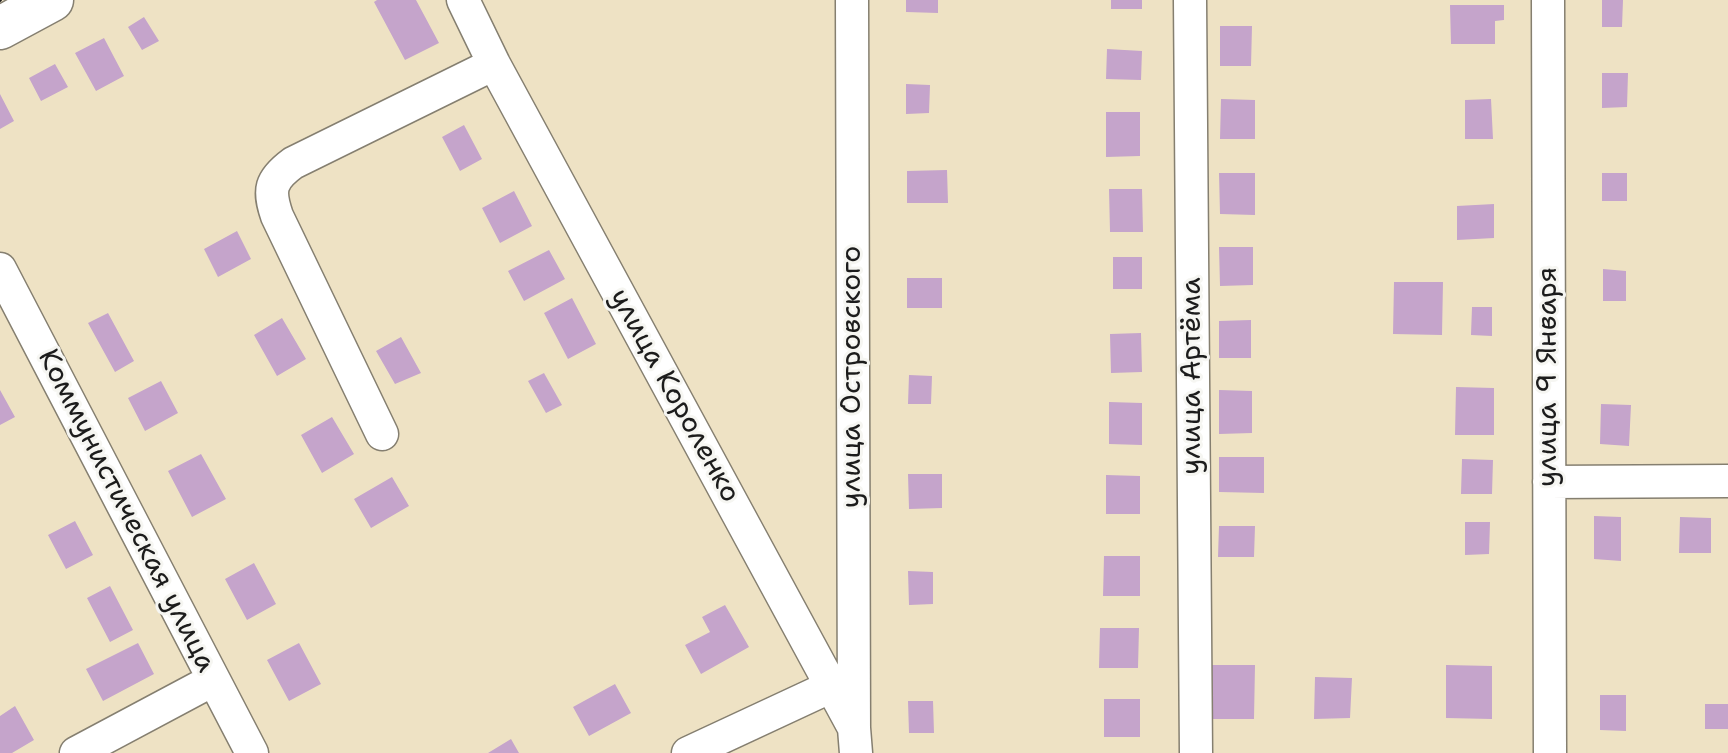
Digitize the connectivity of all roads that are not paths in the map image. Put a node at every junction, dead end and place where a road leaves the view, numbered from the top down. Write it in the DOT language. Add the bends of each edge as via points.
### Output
graph roads {
  1 [pos="52,0"];
  2 [pos="463,0"];
  3 [pos="852,0"];
  4 [pos="1190,0"];
  5 [pos="1548,0"];
  6 [pos="0,28"];
  7 [pos="494,64"];
  8 [pos="0,269"];
  9 [pos="382,434"];
  10 [pos="1728,481"];
  11 [pos="1549,482"];
  12 [pos="213,680"];
  13 [pos="832,686"];
  14 [pos="855,740"];
  15 [pos="76,753"];
  16 [pos="252,753"];
  17 [pos="688,753"];
  18 [pos="1196,753"];
  19 [pos="1550,753"];
  1 -- 6 [label="main road"];
  2 -- 7 [label="street, улица Короленко"];
  3 -- 14 [label="street, улица Островского"];
  4 -- 18 [label="street, улица Артёма"];
  5 -- 11 [label="street, улица 9 Января"];
  7 -- 9 [label="street" via="293,163 277,175 273,186 277,216"];
  7 -- 13 [label="street, улица Короленко"];
  8 -- 12 [label="street, Коммунистическая улица"];
  10 -- 11 [label="street"];
  11 -- 19 [label="street, улица 9 Января"];
  12 -- 15 [label="street"];
  12 -- 16 [label="street, Коммунистическая улица"];
  13 -- 14 [label="street, улица Короленко"];
  13 -- 17 [label="street"];
}
